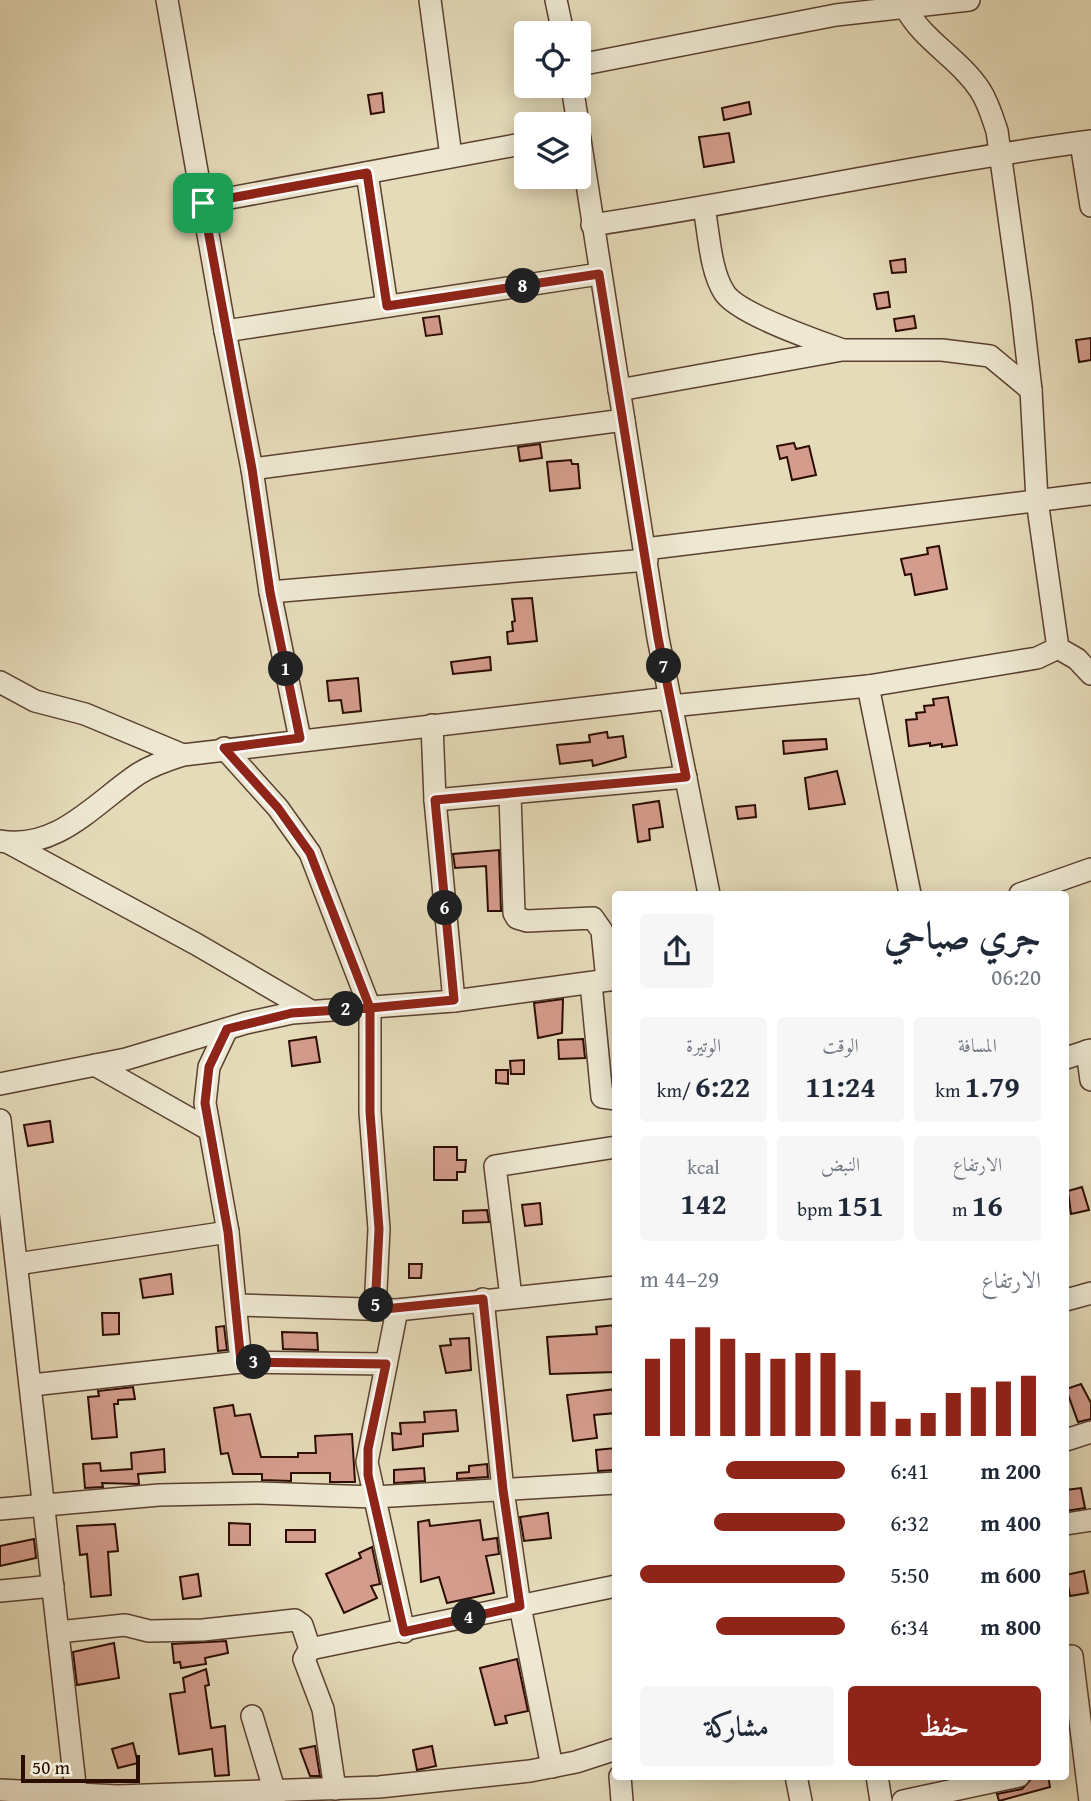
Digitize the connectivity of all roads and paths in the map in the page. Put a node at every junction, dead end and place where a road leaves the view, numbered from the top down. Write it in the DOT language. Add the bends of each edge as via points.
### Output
graph roads {
  1 [pos="167,0"];
  2 [pos="430,0"];
  3 [pos="969,0"];
  4 [pos="555,2"];
  5 [pos="905,7"];
  6 [pos="560,21"];
  7 [pos="591,63"];
  8 [pos="1086,142"];
  9 [pos="514,145"];
  10 [pos="1001,155"];
  11 [pos="451,156"];
  12 [pos="367,173"];
  13 [pos="587,189"];
  14 [pos="203,203"];
  15 [pos="1091,206"];
  16 [pos="704,208"];
  17 [pos="592,225"];
  18 [pos="599,274"];
  19 [pos="387,306"];
  20 [pos="225,331"];
  21 [pos="842,350"];
  22 [pos="619,390"];
  23 [pos="1031,390"];
  24 [pos="624,420"];
  25 [pos="252,469"];
  26 [pos="1091,494"];
  27 [pos="1037,500"];
  28 [pos="646,555"];
  29 [pos="270,592"];
  30 [pos="1058,648"];
  31 [pos="1091,674"];
  32 [pos="0,682"];
  33 [pos="869,686"];
  34 [pos="671,702"];
  35 [pos="432,725"];
  36 [pos="300,738"];
  37 [pos="224,748"];
  38 [pos="183,755"];
  39 [pos="686,777"];
  40 [pos="510,795"];
  41 [pos="435,800"];
  42 [pos="5,842"];
  43 [pos="1091,869"];
  44 [pos="708,891"];
  45 [pos="909,891"];
  46 [pos="1029,891"];
  47 [pos="605,981"];
  48 [pos="454,1000"];
  49 [pos="370,1008"];
  50 [pos="311,1011"];
  51 [pos="227,1029"];
  52 [pos="1089,1050"];
  53 [pos="1069,1057"];
  54 [pos="95,1065"];
  55 [pos="1091,1080"];
  56 [pos="0,1084"];
  57 [pos="612,1098"];
  58 [pos="0,1120"];
  59 [pos="208,1129"];
  60 [pos="612,1148"];
  61 [pos="228,1232"];
  62 [pos="17,1265"];
  63 [pos="612,1287"];
  64 [pos="1091,1293"];
  65 [pos="511,1297"];
  66 [pos="483,1299"];
  67 [pos="1069,1299"];
  68 [pos="10,1300"];
  69 [pos="237,1305"];
  70 [pos="386,1310"];
  71 [pos="241,1362"];
  72 [pos="386,1364"];
  73 [pos="32,1385"];
  74 [pos="1091,1432"];
  75 [pos="1069,1439"];
  76 [pos="612,1483"];
  77 [pos="503,1490"];
  78 [pos="374,1497"];
  79 [pos="44,1504"];
  80 [pos="0,1509"];
  81 [pos="1091,1520"];
  82 [pos="1069,1524"];
  83 [pos="53,1586"];
  84 [pos="612,1587"];
  85 [pos="0,1591"];
  86 [pos="520,1606"];
  87 [pos="58,1632"];
  88 [pos="404,1632"];
  89 [pos="310,1649"];
  90 [pos="1076,1655"];
  91 [pos="252,1716"];
  92 [pos="612,1750"];
  93 [pos="552,1766"];
  94 [pos="1084,1778"];
  95 [pos="620,1780"];
  96 [pos="797,1780"];
  97 [pos="878,1780"];
  98 [pos="1000,1780"];
  99 [pos="335,1789"];
  100 [pos="0,1790"];
  101 [pos="76,1793"];
  102 [pos="380,1794"];
  103 [pos="274,1795"];
  104 [pos="118,1799"];
  105 [pos="622,1801"];
  106 [pos="801,1801"];
  107 [pos="881,1801"];
  108 [pos="903,1801"];
  1 -- 14 [label="street"];
  2 -- 11 [label="street"];
  3 -- 5 [label="street"];
  4 -- 6 [label="street"];
  5 -- 7 [label="street" via="789,23"];
  5 -- 10 [label="street" via="916,25 979,88 990,108"];
  8 -- 10 [label="street"];
  8 -- 15 [label="street"];
  9 -- 11 [label="street"];
  10 -- 16 [label="street"];
  10 -- 23 [label="street"];
  11 -- 12 [label="street"];
  12 -- 14 [label="street"];
  12 -- 19 [label="street"];
  13 -- 17 [label="street"];
  14 -- 20 [label="street"];
  16 -- 17 [label="street"];
  16 -- 21 [label="street" via="725,295 774,323"];
  17 -- 18 [label="street"];
  18 -- 19 [label="street"];
  18 -- 22 [label="street"];
  19 -- 20 [label="street"];
  20 -- 25 [label="street"];
  21 -- 22 [label="street"];
  21 -- 23 [label="street" via="969,351 990,356"];
  22 -- 24 [label="street"];
  23 -- 27 [label="street"];
  24 -- 25 [label="street"];
  24 -- 28 [label="street"];
  25 -- 29 [label="street"];
  26 -- 27 [label="street"];
  27 -- 28 [label="street"];
  27 -- 30 [label="street"];
  28 -- 29 [label="street"];
  28 -- 34 [label="street"];
  29 -- 36 [label="street"];
  30 -- 31 [label="street"];
  30 -- 33 [label="street" via="1037,658"];
  32 -- 38 [label="street" via="36,701 85,714"];
  33 -- 34 [label="street"];
  33 -- 45 [label="street"];
  34 -- 35 [label="street"];
  34 -- 39 [label="street"];
  35 -- 36 [label="street"];
  35 -- 41 [label="street"];
  36 -- 37 [label="street"];
  37 -- 38 [label="street"];
  37 -- 49 [label="street" via="285,815 310,853"];
  38 -- 42 [label="street" via="138,774 62,831"];
  39 -- 40 [label="street"];
  39 -- 44 [label="street"];
  40 -- 41 [label="street"];
  40 -- 47 [label="street" via="514,913 527,921 593,918 602,930"];
  41 -- 48 [label="street"];
  42 -- 50 [label="street" via="197,944"];
  43 -- 46 [label="street"];
  47 -- 48 [label="street"];
  47 -- 57 [label="street" via="602,1097"];
  48 -- 49 [label="street"];
  49 -- 50 [label="street"];
  49 -- 70 [label="street" via="370,1112"];
  50 -- 51 [label="street"];
  51 -- 54 [label="street"];
  51 -- 59 [label="street" via="205,1084"];
  52 -- 53 [label="street"];
  52 -- 55 [label="street"];
  54 -- 56 [label="street"];
  54 -- 59 [label="street"];
  58 -- 62 [label="street"];
  59 -- 61 [label="street"];
  60 -- 65 [label="street" via="495,1166"];
  61 -- 62 [label="street"];
  61 -- 69 [label="street"];
  62 -- 68 [label="street"];
  63 -- 65 [label="street"];
  64 -- 67 [label="street"];
  65 -- 66 [label="street"];
  66 -- 70 [label="street"];
  66 -- 77 [label="street"];
  68 -- 73 [label="street"];
  69 -- 70 [label="street"];
  69 -- 71 [label="street"];
  70 -- 72 [label="street"];
  71 -- 72 [label="street"];
  71 -- 73 [label="street"];
  72 -- 78 [label="street" via="368,1449"];
  73 -- 79 [label="street"];
  74 -- 75 [label="street"];
  76 -- 77 [label="street"];
  77 -- 78 [label="street"];
  77 -- 86 [label="street"];
  78 -- 79 [label="street" via="212,1493"];
  78 -- 88 [label="street"];
  79 -- 80 [label="street"];
  79 -- 83 [label="street"];
  81 -- 82 [label="street"];
  83 -- 85 [label="street"];
  83 -- 87 [label="street"];
  84 -- 86 [label="street"];
  86 -- 88 [label="street"];
  86 -- 93 [label="street"];
  87 -- 89 [label="street" via="125,1625 149,1631 203,1630 295,1620 302,1625"];
  87 -- 101 [label="street"];
  88 -- 89 [label="street"];
  89 -- 99 [label="street" via="304,1659 323,1709"];
  90 -- 94 [label="street"];
  91 -- 103 [label="street"];
  92 -- 93 [label="street"];
  93 -- 102 [label="street"];
  95 -- 105 [label="street"];
  96 -- 106 [label="street"];
  97 -- 107 [label="street"];
  98 -- 108 [label="street"];
  99 -- 102 [label="street"];
  99 -- 103 [label="street"];
  100 -- 101 [label="street"];
  101 -- 104 [label="street"];
  103 -- 104 [label="street"];
}
